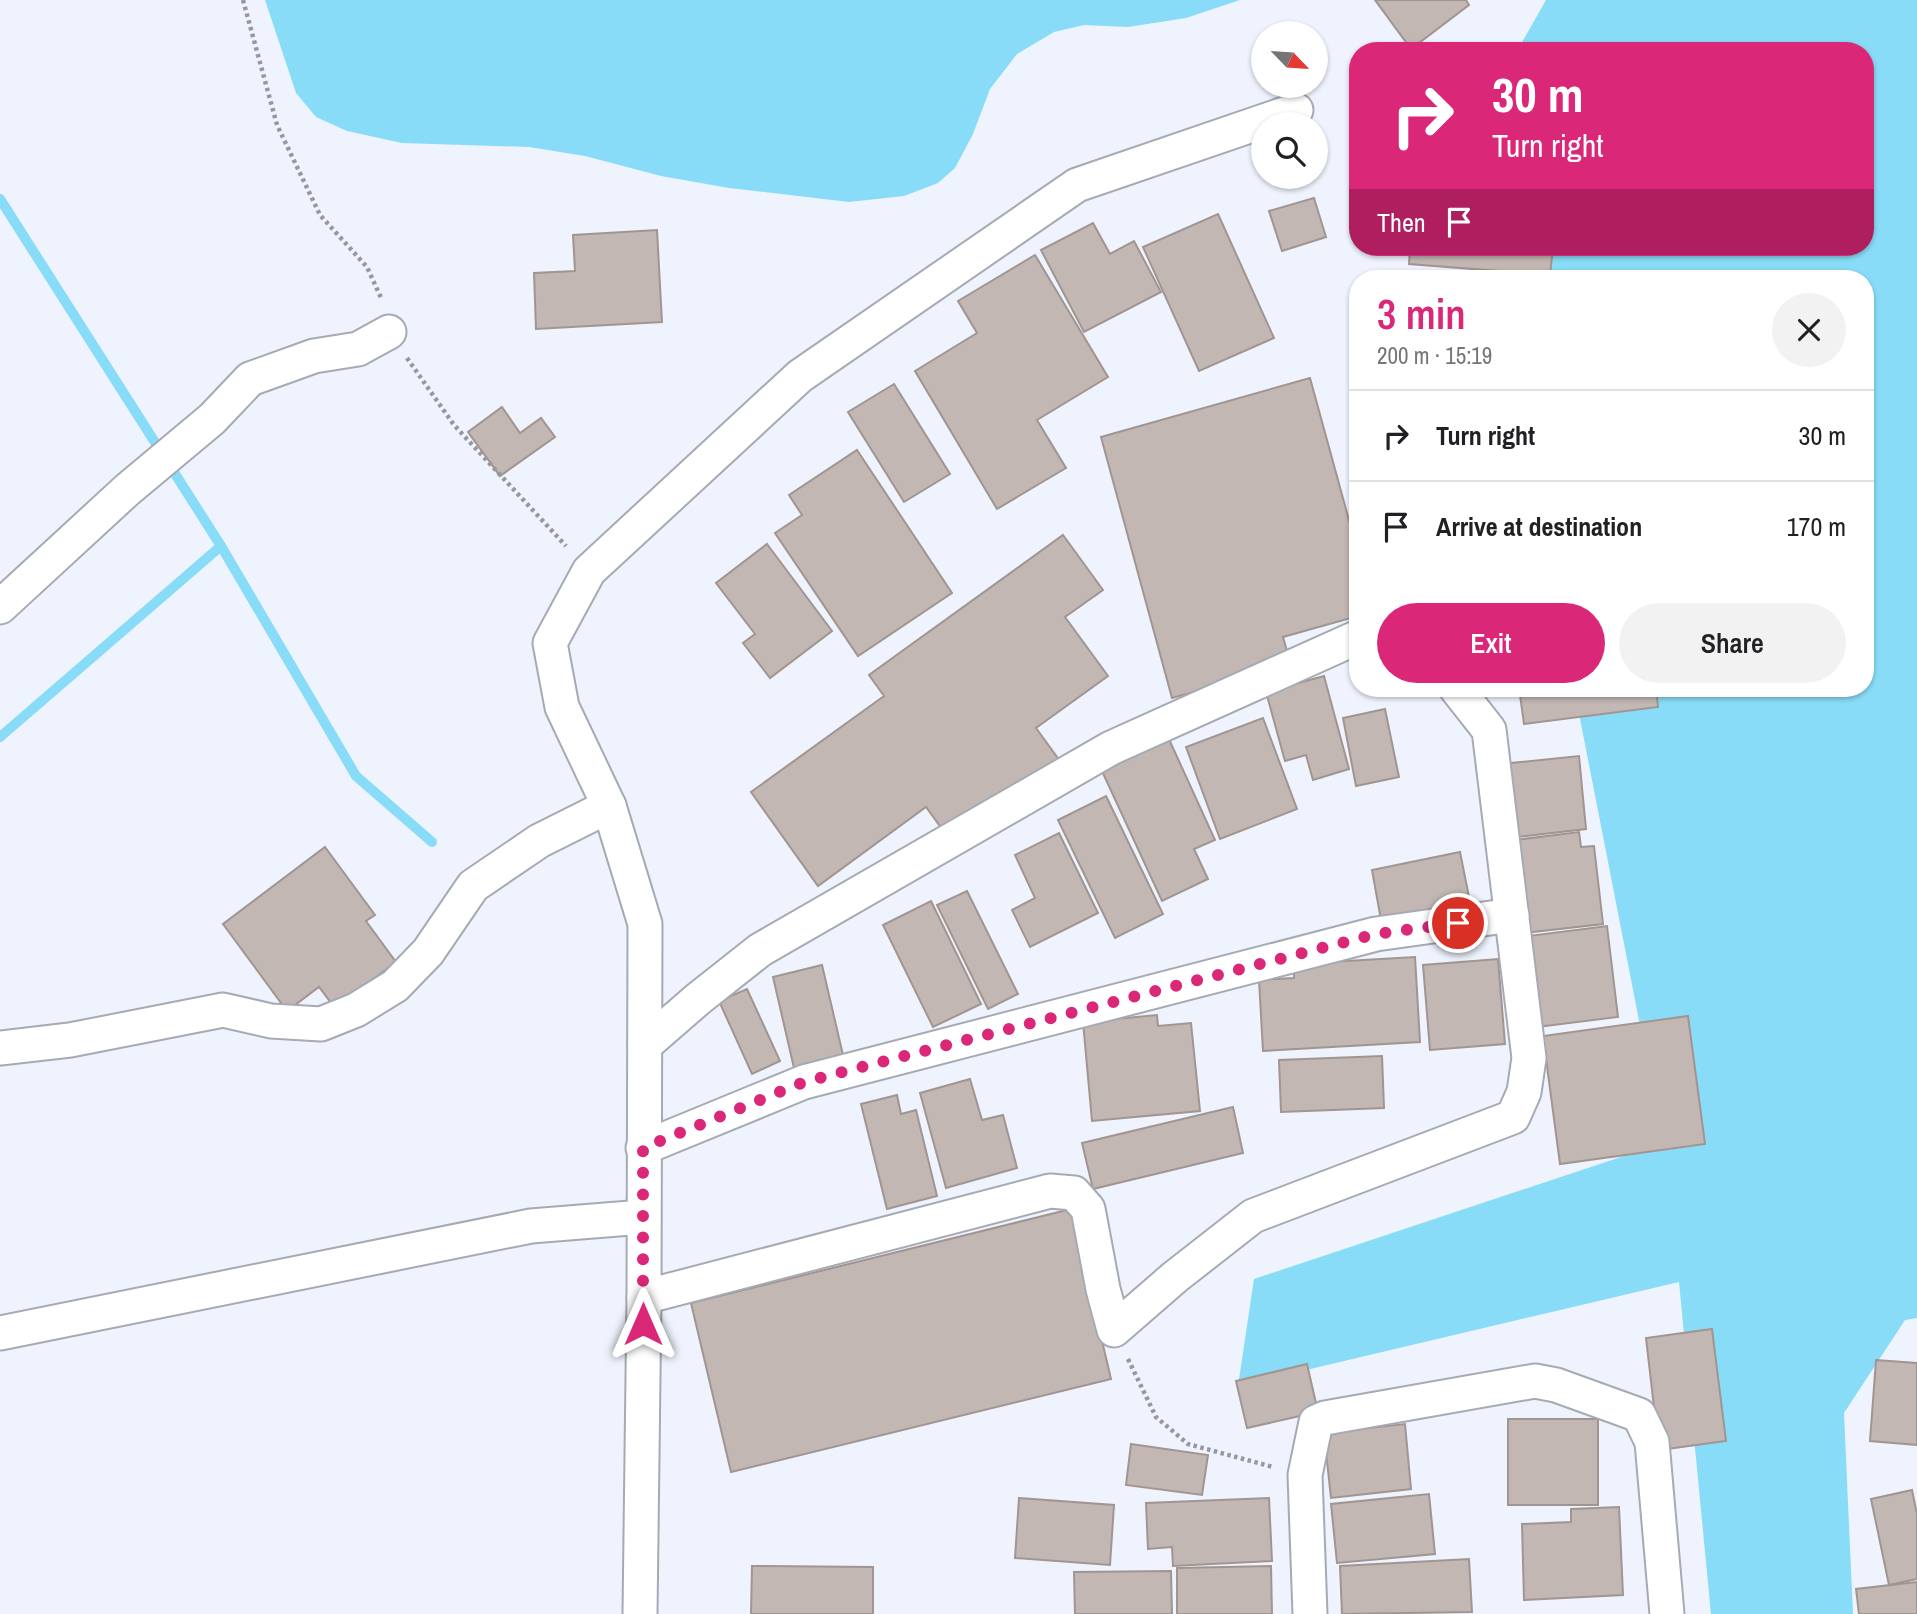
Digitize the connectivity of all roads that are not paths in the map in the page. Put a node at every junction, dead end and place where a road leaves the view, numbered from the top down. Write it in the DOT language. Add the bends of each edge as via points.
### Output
graph roads {
  1 [pos="1296,110"];
  2 [pos="389,332"];
  3 [pos="0,607"];
  4 [pos="1349,641"];
  5 [pos="1463,697"];
  6 [pos="609,806"];
  7 [pos="1512,915"];
  8 [pos="645,1045"];
  9 [pos="0,1048"];
  10 [pos="643,1148"];
  11 [pos="643,1217"];
  12 [pos="644,1297"];
  13 [pos="0,1333"];
  14 [pos="640,1614"];
  15 [pos="1310,1614"];
  16 [pos="1667,1614"];
  1 -- 6 [label="street" via="1077,184 800,376 589,571 550,643 562,707"];
  2 -- 3 [label="street" via="359,349 314,356 250,379 212,419"];
  4 -- 8 [label="street" via="1099,755 760,950"];
  5 -- 7 [label="street" via="1489,730"];
  6 -- 8 [label="street" via="645,924"];
  6 -- 9 [label="street" via="539,841 473,886 428,951 395,986 356,1010 321,1024 271,1021 223,1010 70,1041"];
  7 -- 10 [label="street" via="1376,934 804,1082"];
  7 -- 12 [label="street" via="1529,1059 1524,1092 1513,1117 1253,1216 1114,1330 1088,1209 1074,1193 1050,1191"];
  8 -- 10 [label="street"];
  10 -- 11 [label="street"];
  11 -- 12 [label="street"];
  11 -- 13 [label="street" via="531,1226"];
  12 -- 14 [label="street"];
  15 -- 16 [label="street" via="1305,1475 1316,1422 1535,1381 1639,1415 1652,1442"];
}
